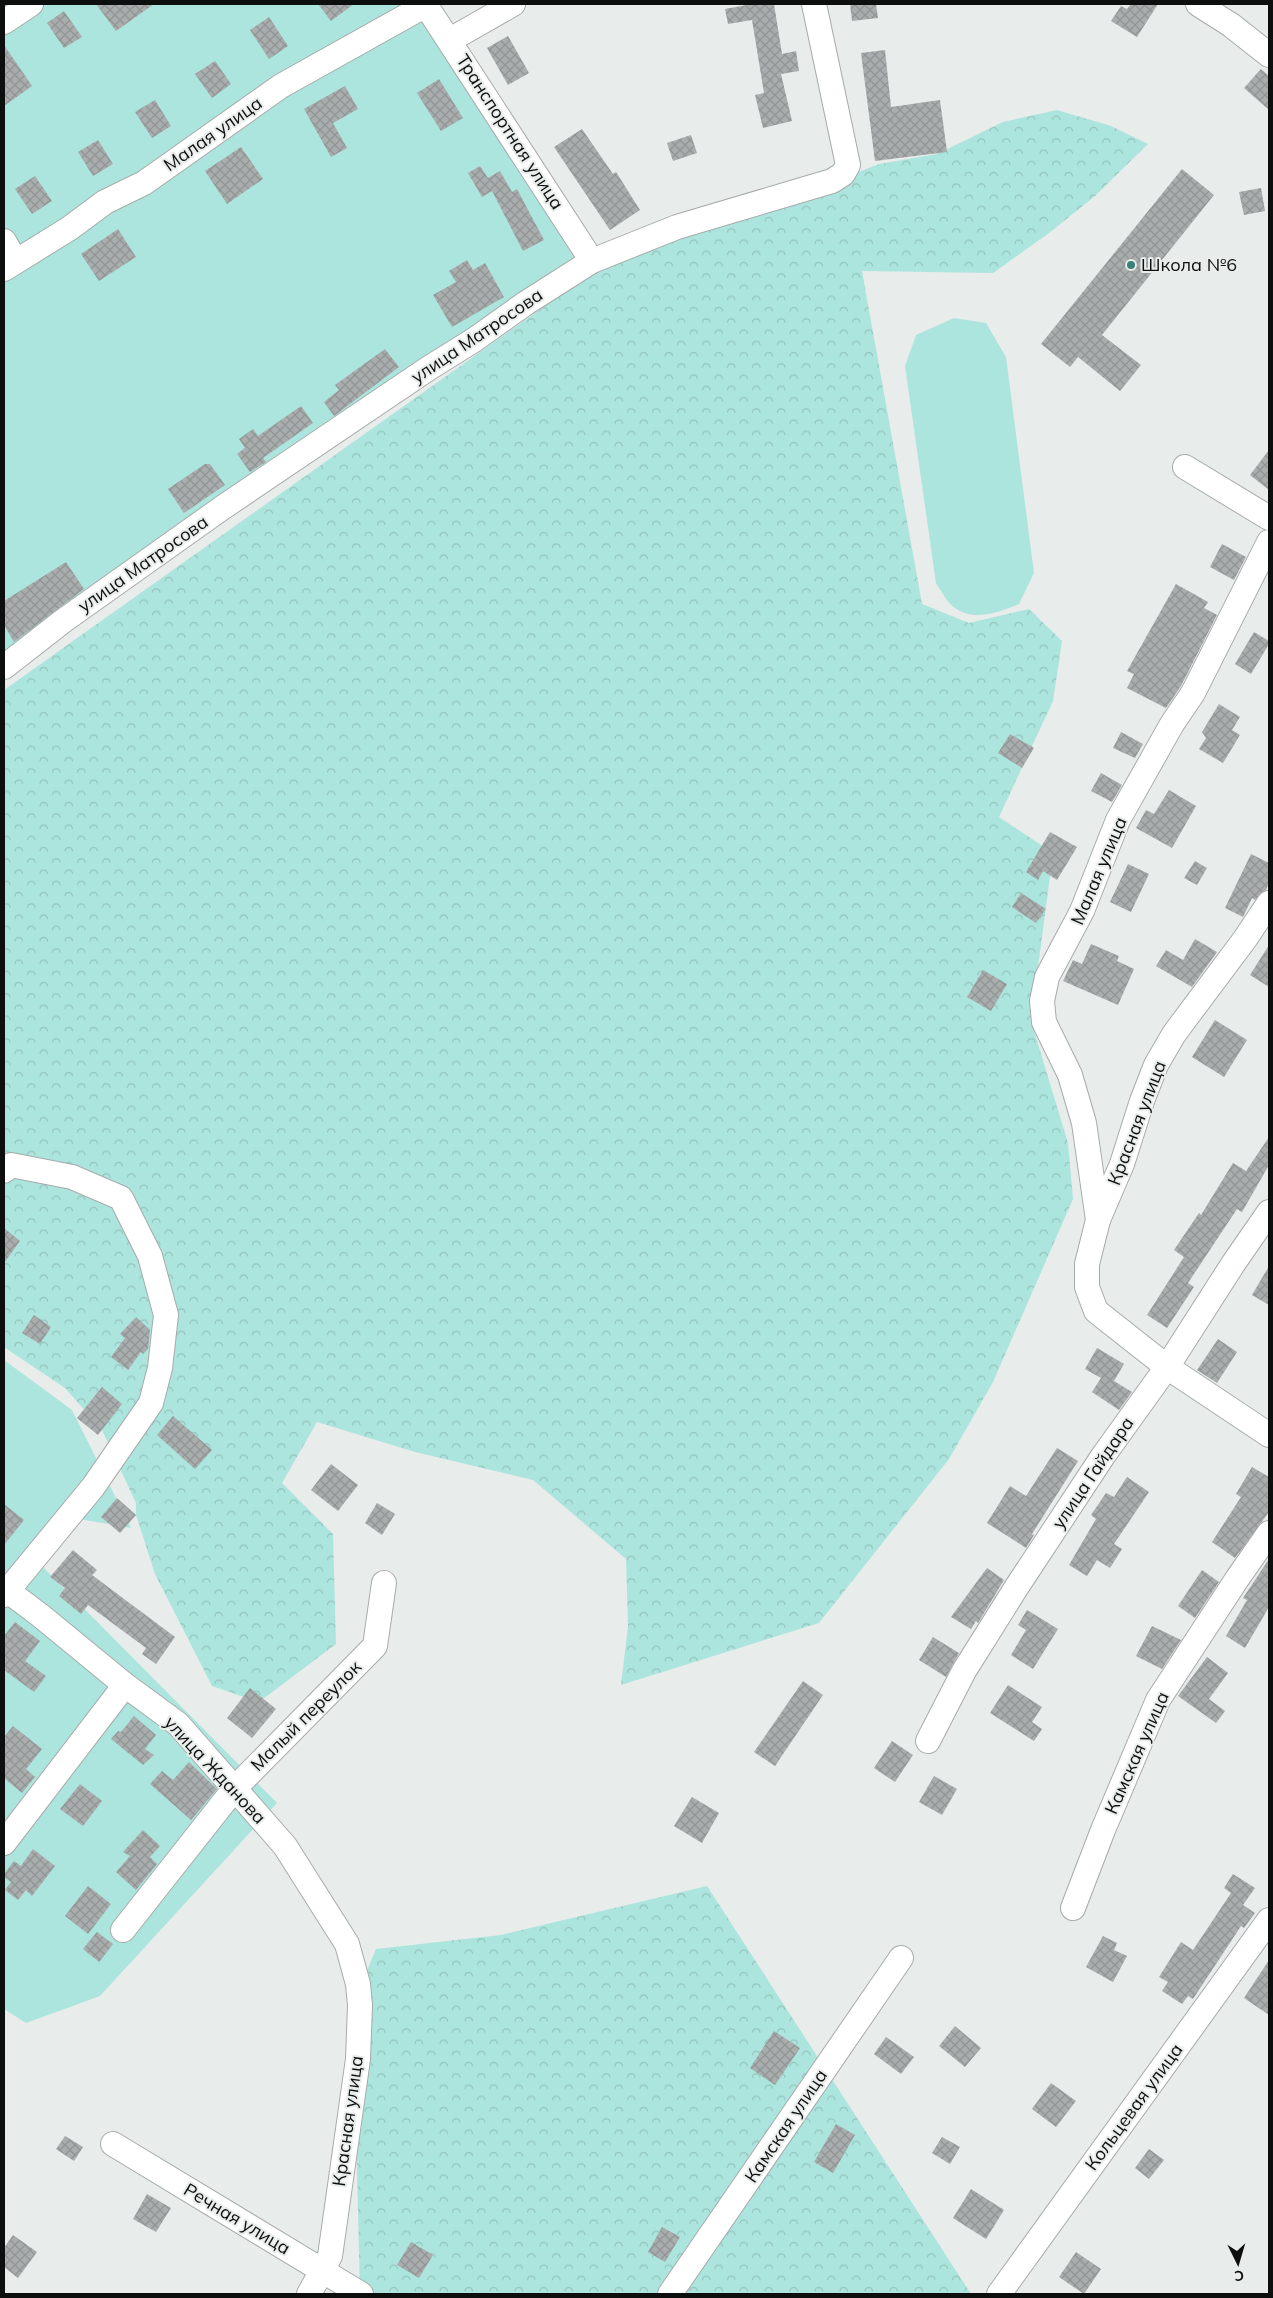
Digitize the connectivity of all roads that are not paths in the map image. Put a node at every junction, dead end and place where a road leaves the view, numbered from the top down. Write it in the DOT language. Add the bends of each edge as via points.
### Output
graph roads {
  1 [pos="31,4"];
  2 [pos="425,4"];
  3 [pos="513,4"];
  4 [pos="814,4"];
  5 [pos="1198,4"];
  6 [pos="4,22"];
  7 [pos="450,40"];
  8 [pos="1269,55"];
  9 [pos="8,256"];
  10 [pos="592,261"];
  11 [pos="1185,467"];
  12 [pos="1269,518"];
  13 [pos="1269,542"];
  14 [pos="4,667"];
  15 [pos="1269,903"];
  16 [pos="4,1171"];
  17 [pos="1269,1212"];
  18 [pos="1098,1220"];
  19 [pos="1167,1367"];
  20 [pos="1269,1435"];
  21 [pos="1269,1533"];
  22 [pos="384,1583"];
  23 [pos="5,1591"];
  24 [pos="124,1685"];
  25 [pos="928,1741"];
  26 [pos="235,1788"];
  27 [pos="4,1843"];
  28 [pos="1074,1908"];
  29 [pos="1269,1920"];
  30 [pos="123,1930"];
  31 [pos="346,1944"];
  32 [pos="901,1958"];
  33 [pos="113,2144"];
  34 [pos="322,2271"];
  35 [pos="310,2294"];
  36 [pos="361,2294"];
  37 [pos="670,2294"];
  38 [pos="999,2294"];
  1 -- 6 [label="street"];
  2 -- 7 [label="street, Транспортная улица"];
  2 -- 9 [label="street, Малая улица" via="281,86 144,183 105,202 58,236"];
  3 -- 7 [label="street"];
  4 -- 10 [label="street, улица Матросова" via="845,147 848,165 843,174 832,181 677,227"];
  5 -- 8 [label="street"];
  7 -- 10 [label="street, Транспортная улица"];
  10 -- 14 [label="street, улица Матросова" via="214,514"];
  11 -- 12 [label="street"];
  13 -- 18 [label="street, Малая улица" via="1192,693 1118,820 1082,911 1047,977 1042,1001 1044,1022 1070,1075 1084,1123"];
  15 -- 18 [label="street, Красная улица" via="1174,1034 1156,1065 1122,1164"];
  16 -- 23 [label="street" via="11,1165 72,1177 121,1198 150,1256 166,1316 160,1368 151,1403 93,1487"];
  17 -- 19 [label="street, улица Гайдара"];
  18 -- 19 [label="street, Красная улица" via="1087,1264 1087,1287 1096,1311"];
  19 -- 20 [label="street"];
  19 -- 25 [label="street, улица Гайдара" via="1103,1456 1016,1588 964,1671"];
  21 -- 28 [label="street, Камская улица" via="1158,1700 1099,1838"];
  22 -- 26 [label="street, Малый переулок" via="375,1646"];
  23 -- 24 [label="street, улица Жданова" via="41,1616"];
  24 -- 26 [label="street, улица Жданова" via="178,1724"];
  24 -- 27 [label="street"];
  26 -- 30 [label="street, Малый переулок"];
  26 -- 31 [label="street, улица Жданова" via="285,1846"];
  29 -- 38 [label="street, Кольцевая улица"];
  31 -- 34 [label="street, Красная улица" via="358,1984 360,2033 330,2256"];
  32 -- 37 [label="street, Камская улица"];
  33 -- 34 [label="street, Речная улица"];
  34 -- 35 [label="street, Красная улица"];
  34 -- 36 [label="street, Речная улица"];
}
